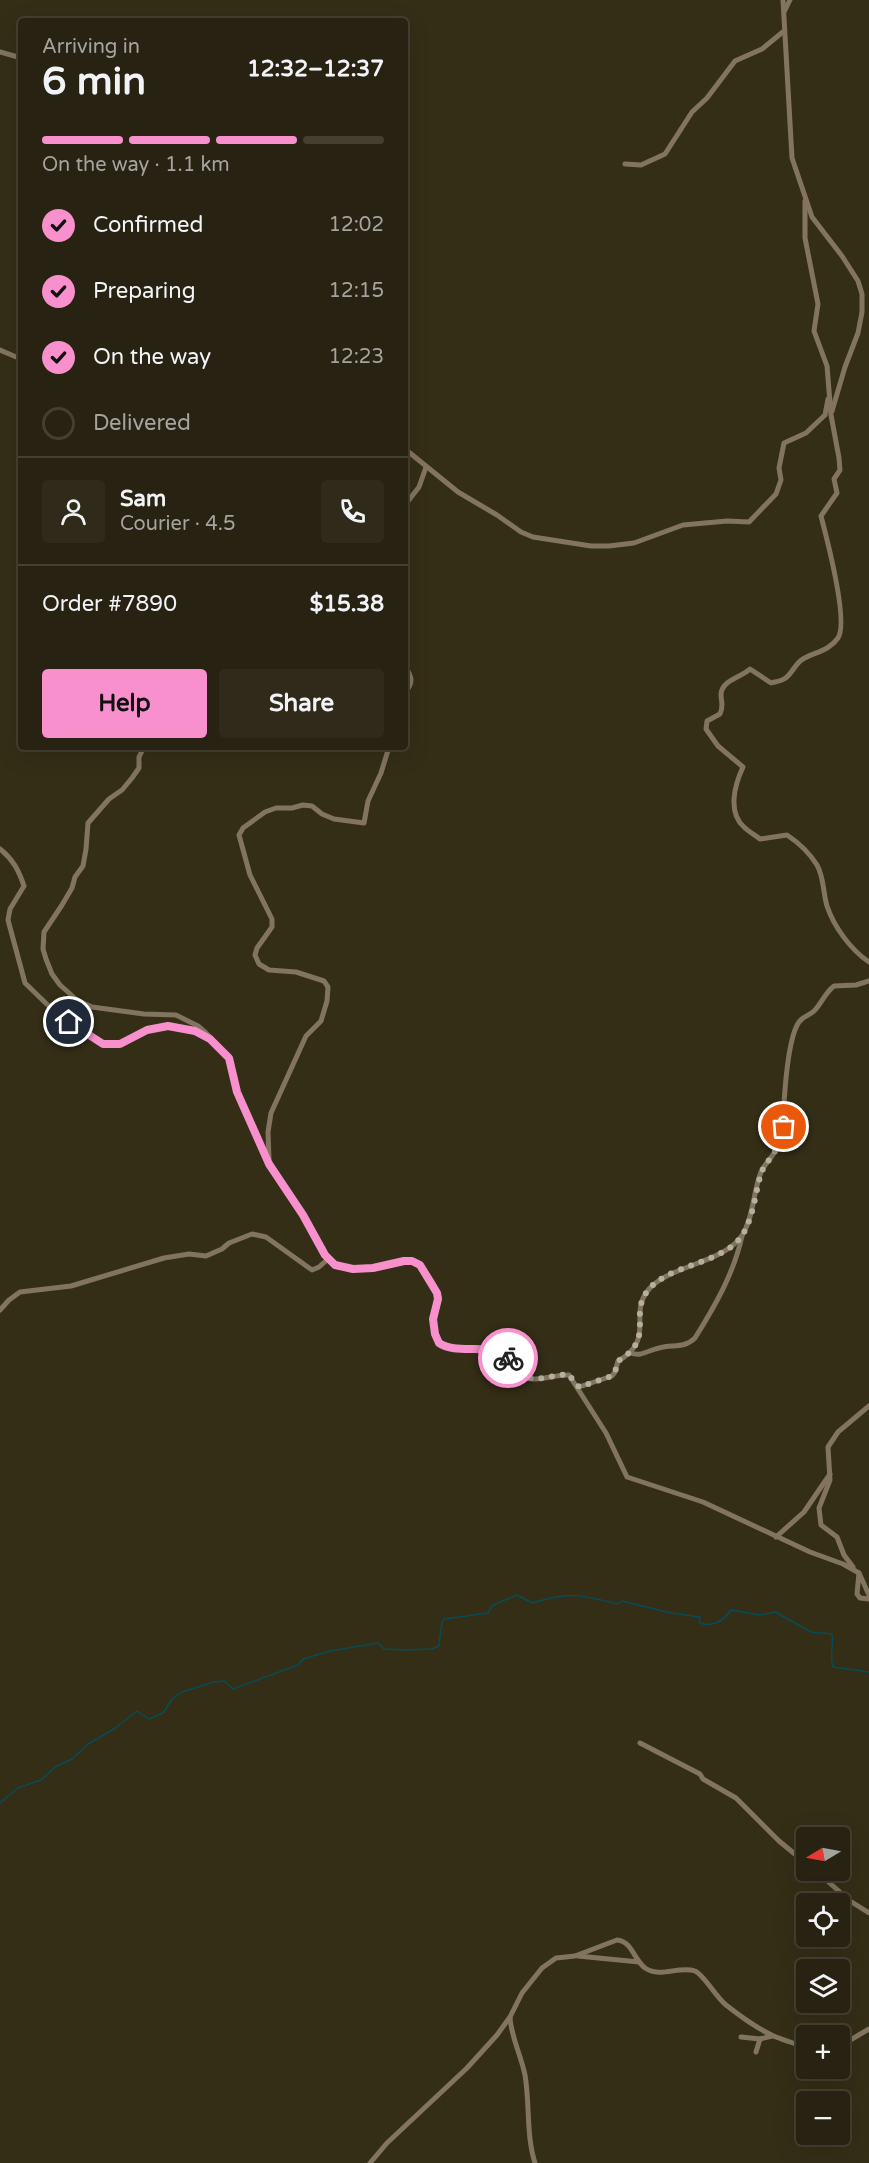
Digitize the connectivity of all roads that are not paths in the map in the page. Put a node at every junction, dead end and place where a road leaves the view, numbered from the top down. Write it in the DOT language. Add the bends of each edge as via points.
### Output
graph roads {
  1 [pos="783,0"];
  2 [pos="790,0"];
  3 [pos="783,16"];
  4 [pos="784,31"];
  5 [pos="0,52"];
  6 [pos="18,57"];
  7 [pos="625,164"];
  8 [pos="805,201"];
  9 [pos="0,350"];
  10 [pos="18,358"];
  11 [pos="829,393"];
  12 [pos="831,415"];
  13 [pos="408,451"];
  14 [pos="426,467"];
  15 [pos="408,501"];
  16 [pos="408,670"];
  17 [pos="408,689"];
  18 [pos="142,750"];
  19 [pos="388,750"];
  20 [pos="0,849"];
  21 [pos="869,962"];
  22 [pos="869,981"];
  23 [pos="210,1039"];
  24 [pos="269,1164"];
  25 [pos="742,1235"];
  26 [pos="328,1259"];
  27 [pos="0,1310"];
  28 [pos="631,1353"];
  29 [pos="579,1387"];
  30 [pos="869,1406"];
  31 [pos="830,1474"];
  32 [pos="776,1537"];
  33 [pos="859,1573"];
  34 [pos="869,1597"];
  35 [pos="640,1743"];
  36 [pos="796,1855"];
  37 [pos="827,1881"];
  38 [pos="869,1913"];
  39 [pos="575,1956"];
  40 [pos="639,1962"];
  41 [pos="510,2017"];
  42 [pos="869,2029"];
  43 [pos="741,2037"];
  44 [pos="776,2037"];
  45 [pos="760,2039"];
  46 [pos="850,2040"];
  47 [pos="796,2044"];
  48 [pos="756,2052"];
  49 [pos="370,2163"];
  50 [pos="536,2163"];
  1 -- 3 [label="street"];
  2 -- 3 [label="street"];
  3 -- 4 [label="street"];
  4 -- 7 [label="street" via="762,49 735,61 692,112 665,154 641,165"];
  4 -- 8 [label="street" via="792,158"];
  5 -- 6 [label="street"];
  8 -- 11 [label="street" via="805,238 818,304 814,331 826,366"];
  8 -- 12 [label="street" via="812,217 858,281 862,294 858,333"];
  9 -- 10 [label="street"];
  11 -- 12 [label="street"];
  11 -- 14 [label="street" via="825,415 806,433 784,443 776,494 749,522 683,525 634,543 591,546 533,537 458,492"];
  12 -- 21 [label="street" via="840,470 834,479 837,493 821,516 843,628 832,645 802,659 784,679 771,682 750,669 732,679 721,695 720,714 707,721 706,729 718,746 743,767 735,785 738,820 760,839 787,835 805,847 818,867 833,918 855,952"];
  13 -- 14 [label="street"];
  14 -- 15 [label="street" via="419,487"];
  16 -- 17 [label="street" via="412,676"];
  18 -- 23 [label="street" via="139,768 132,778 88,823 83,866 44,932 43,949 52,974 77,1000 92,1007 176,1015 198,1026"];
  19 -- 24 [label="street" via="368,801 364,823 334,819 303,805 265,812 239,835 250,875 272,919 272,927 256,948 259,964 269,970 296,972 324,981 328,987 321,1021 306,1036 271,1113"];
  20 -- 23 [label="street" via="15,865 24,886 8,920 25,983 38,997 103,1044 120,1044 147,1030 168,1026 195,1031"];
  22 -- 25 [label="street" via="834,986 814,1011 797,1024 787,1074 785,1128 761,1172"];
  23 -- 24 [label="street" via="229,1058 237,1092"];
  24 -- 26 [label="street"];
  25 -- 28 [label="street" via="721,1252 653,1285 645,1294 641,1326"];
  25 -- 28 [label="street" via="719,1300 695,1338 677,1347"];
  26 -- 27 [label="street" via="312,1270 266,1237 249,1234 206,1256 164,1258 71,1286 20,1292"];
  26 -- 29 [label="street" via="335,1265 360,1269 414,1262 427,1274 437,1293 433,1319 441,1345 500,1352 520,1376 536,1379 568,1374"];
  28 -- 29 [label="street" via="618,1361 612,1376"];
  29 -- 32 [label="street" via="627,1477 703,1502"];
  30 -- 31 [label="street" via="832,1440 828,1454"];
  31 -- 32 [label="street" via="804,1512"];
  31 -- 33 [label="street" via="830,1484 819,1508 820,1523 837,1537 850,1565"];
  32 -- 33 [label="street"];
  33 -- 34 [label="street"];
  33 -- 34 [label="street" via="856,1594"];
  35 -- 36 [label="street" via="736,1798"];
  37 -- 38 [label="street"];
  39 -- 40 [label="street"];
  39 -- 40 [label="street" via="620,1940"];
  39 -- 41 [label="street" via="556,1958 542,1968 522,1993"];
  40 -- 44 [label="street" via="658,1973 698,1973 724,2003"];
  41 -- 49 [label="street" via="467,2068"];
  41 -- 50 [label="street" via="525,2078"];
  42 -- 46 [label="street"];
  43 -- 45 [label="street"];
  44 -- 45 [label="street"];
  44 -- 47 [label="street"];
  45 -- 48 [label="street"];
}
